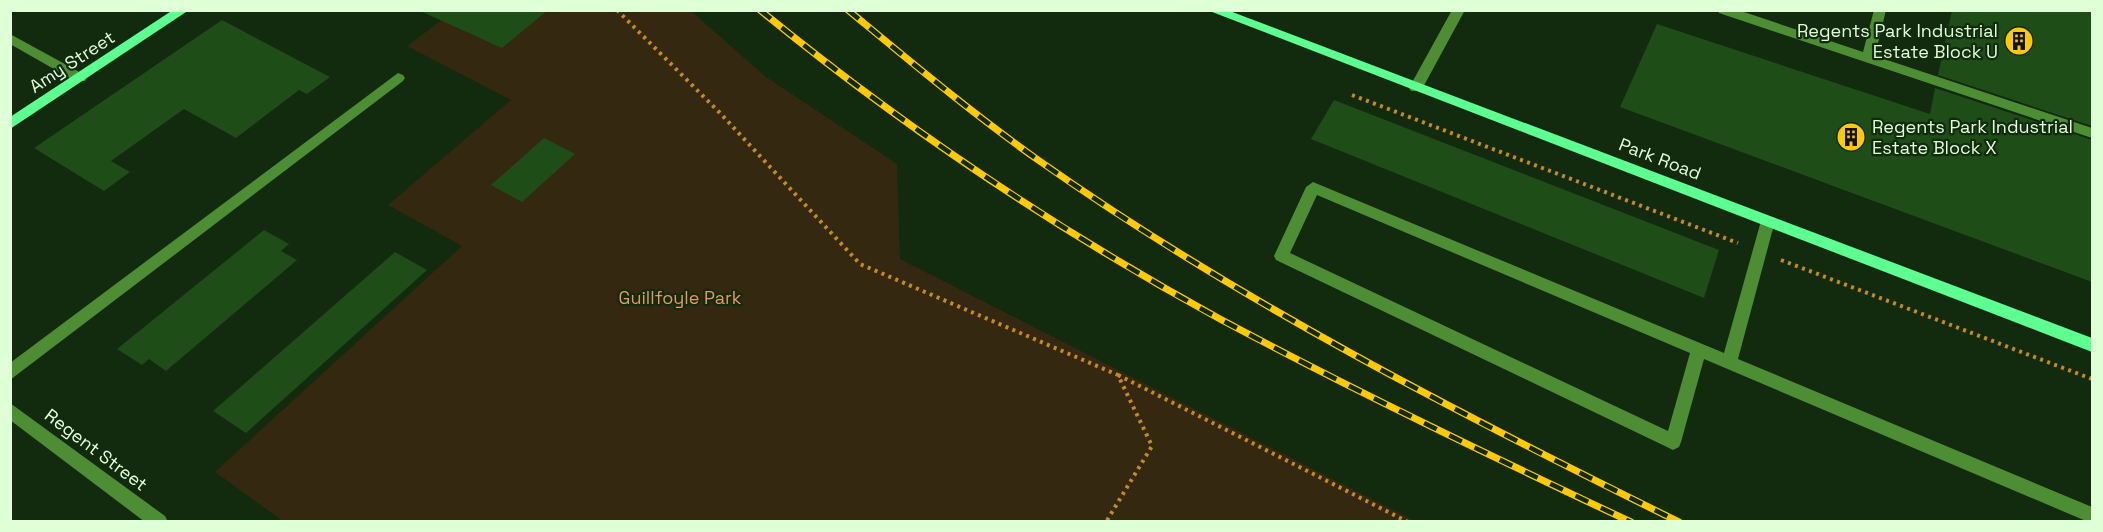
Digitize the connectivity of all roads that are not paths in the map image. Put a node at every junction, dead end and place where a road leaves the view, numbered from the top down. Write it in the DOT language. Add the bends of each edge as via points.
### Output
graph roads {
  1 [pos="183,10"];
  2 [pos="1212,10"];
  3 [pos="1459,10"];
  4 [pos="1722,10"];
  5 [pos="1880,10"];
  6 [pos="10,38"];
  7 [pos="1868,59"];
  8 [pos="80,78"];
  9 [pos="398,78"];
  10 [pos="1416,88"];
  11 [pos="10,124"];
  12 [pos="2092,133"];
  13 [pos="1768,221"];
  14 [pos="2092,345"];
  15 [pos="1699,349"];
  16 [pos="1729,362"];
  17 [pos="10,373"];
  18 [pos="10,410"];
  19 [pos="2092,515"];
  20 [pos="159,522"];
  1 -- 8 [label="main road, Amy Street"];
  2 -- 10 [label="main road, Park Road"];
  3 -- 10 [label="street"];
  4 -- 7 [label="street"];
  5 -- 7 [label="street"];
  6 -- 8 [label="street"];
  7 -- 12 [label="street"];
  8 -- 11 [label="main road, Amy Street"];
  9 -- 17 [label="street"];
  10 -- 13 [label="main road, Park Road"];
  13 -- 14 [label="main road, Park Road"];
  13 -- 16 [label="street"];
  15 -- 15 [label="street" via="1313,187 1281,256 1673,442"];
  15 -- 16 [label="street"];
  16 -- 19 [label="street"];
  18 -- 20 [label="street, Regent Street"];
}
